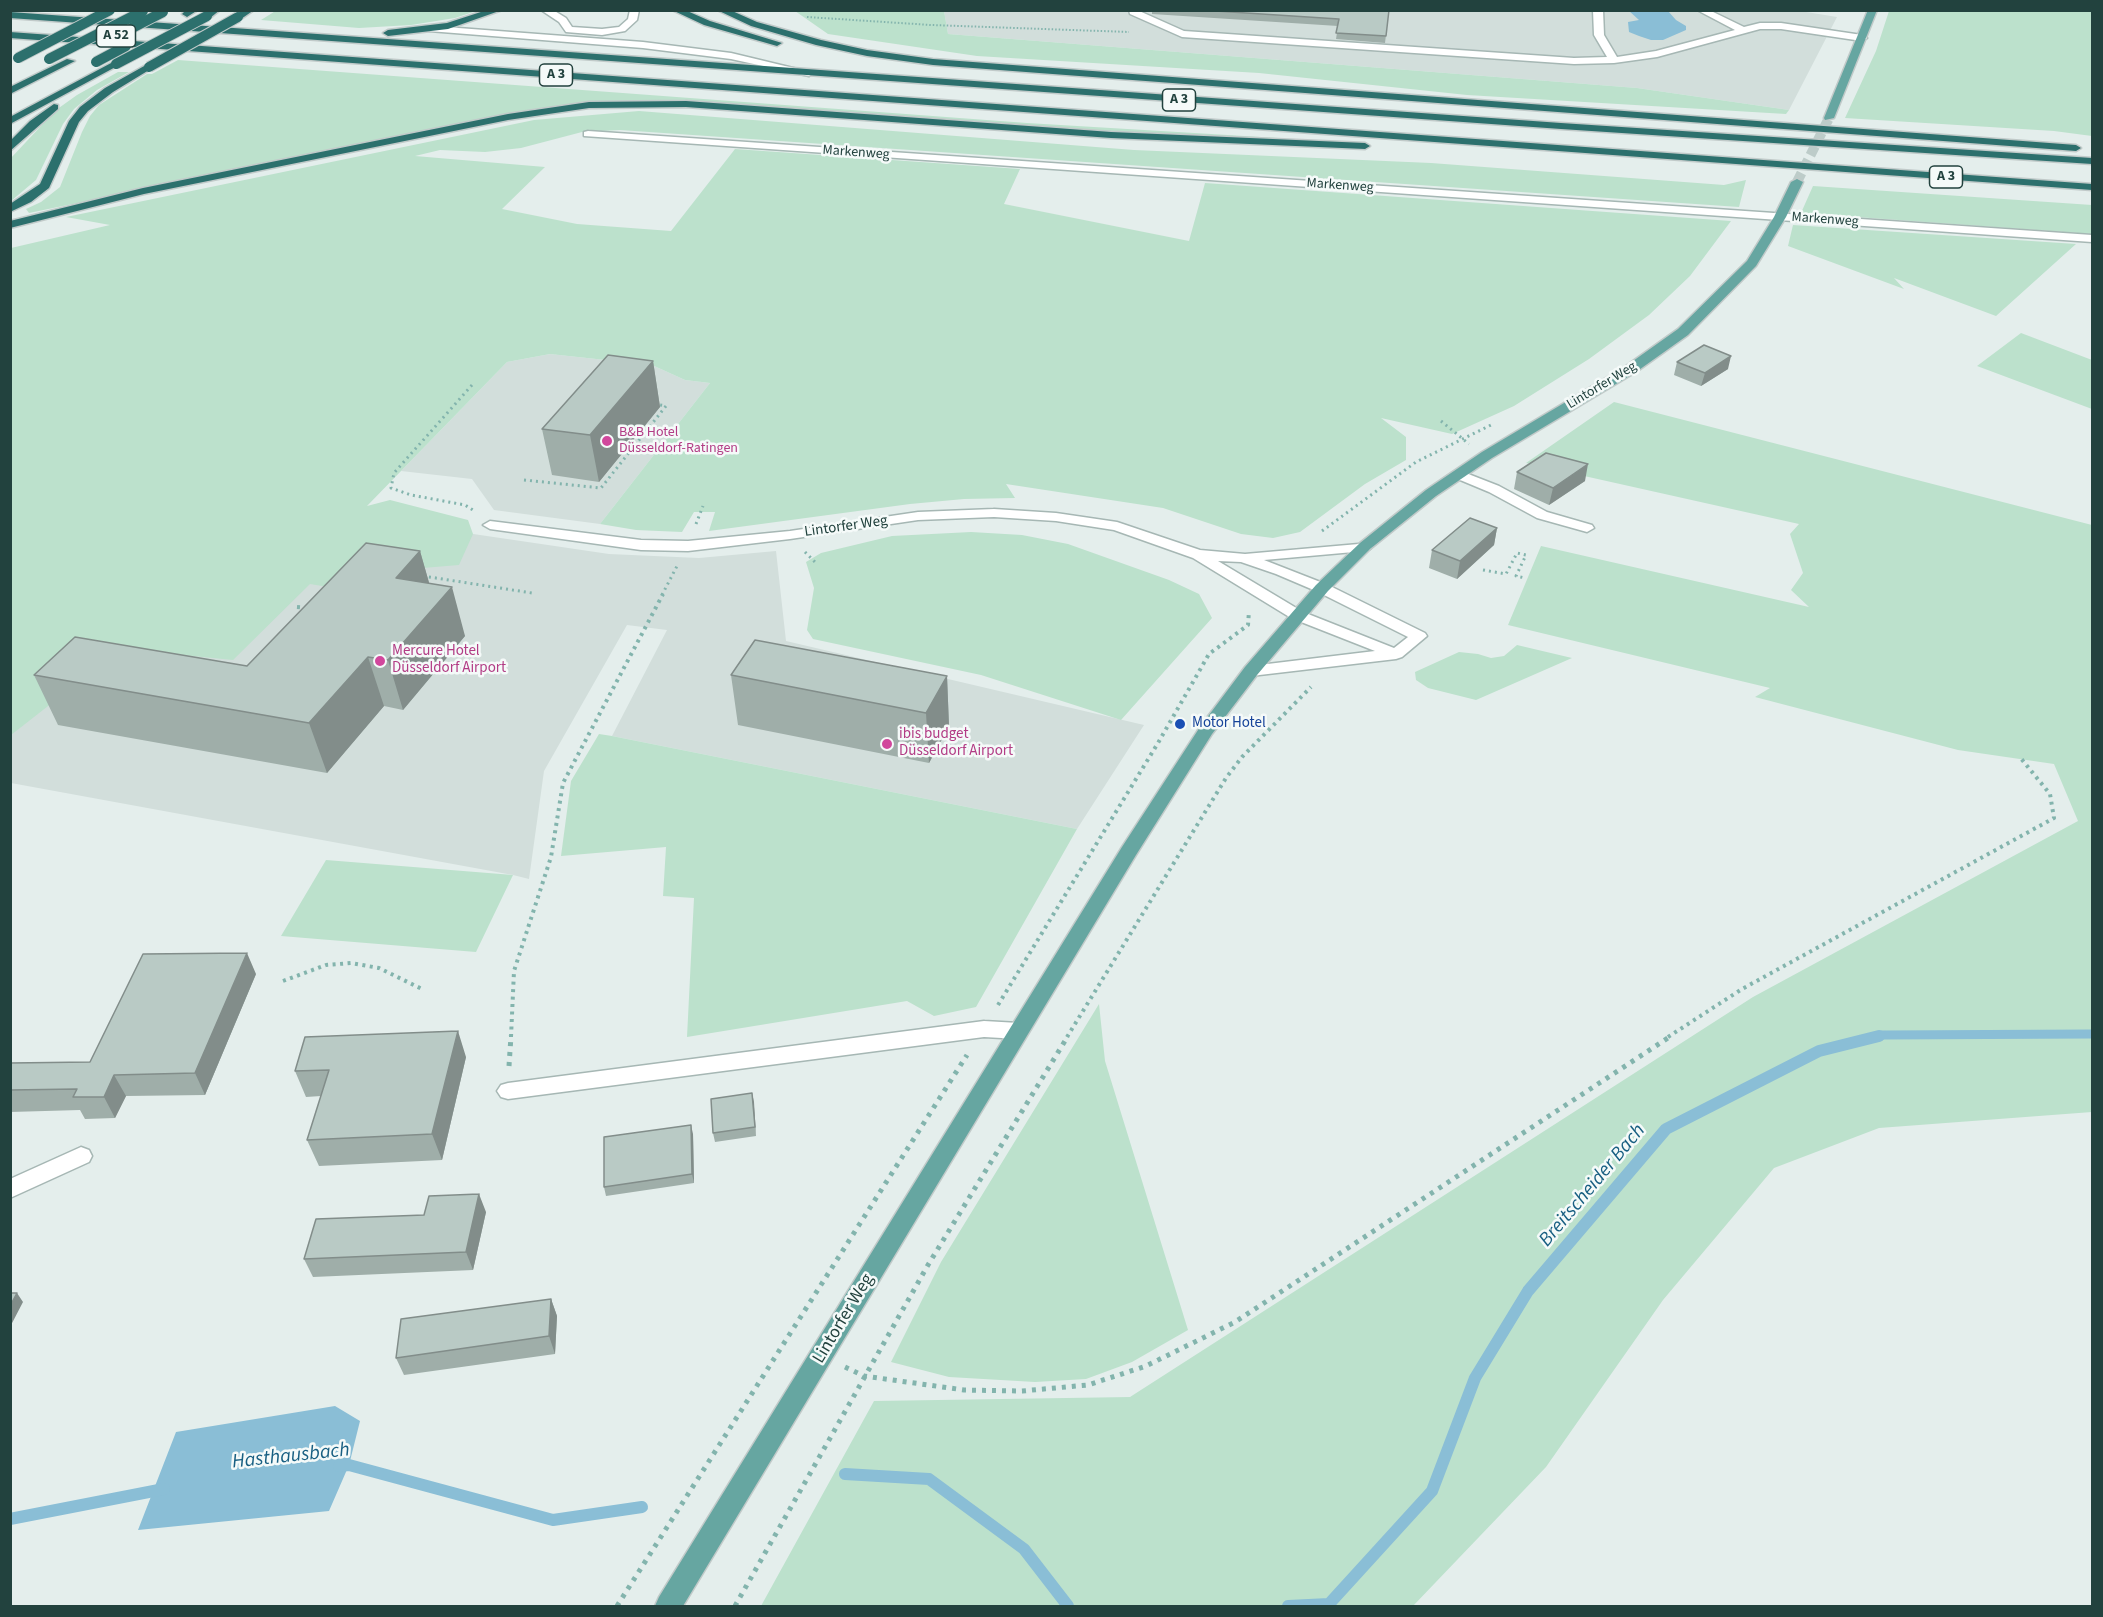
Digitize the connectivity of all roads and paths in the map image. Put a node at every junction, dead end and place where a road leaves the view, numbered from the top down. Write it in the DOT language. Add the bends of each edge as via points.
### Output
graph roads {
  1 [pos="110,10"];
  2 [pos="216,10"];
  3 [pos="250,10"];
  4 [pos="498,10"];
  5 [pos="545,10"];
  6 [pos="635,10"];
  7 [pos="675,10"];
  8 [pos="721,10"];
  9 [pos="1598,10"];
  10 [pos="1701,10"];
  11 [pos="1873,10"];
  12 [pos="143,11"];
  13 [pos="164,11"];
  14 [pos="190,12"];
  15 [pos="1137,13"];
  16 [pos="10,15"];
  17 [pos="804,17"];
  18 [pos="432,29"];
  19 [pos="569,30"];
  20 [pos="1742,30"];
  21 [pos="1134,32"];
  22 [pos="265,33"];
  23 [pos="10,35"];
  24 [pos="559,37"];
  25 [pos="1862,38"];
  26 [pos="14,60"];
  27 [pos="1614,60"];
  28 [pos="963,64"];
  29 [pos="99,67"];
  30 [pos="817,74"];
  31 [pos="69,77"];
  32 [pos="10,79"];
  33 [pos="10,91"];
  34 [pos="1828,118"];
  35 [pos="10,120"];
  36 [pos="588,134"];
  37 [pos="10,148"];
  38 [pos="2092,150"];
  39 [pos="2092,161"];
  40 [pos="1800,167"];
  41 [pos="1797,182"];
  42 [pos="2092,187"];
  43 [pos="10,209"];
  44 [pos="1780,217"];
  45 [pos="10,225"];
  46 [pos="2092,239"];
  47 [pos="472,385"];
  48 [pos="654,404"];
  49 [pos="1441,421"];
  50 [pos="1487,455"];
  51 [pos="1458,474"];
  52 [pos="524,480"];
  53 [pos="490,525"];
  54 [pos="1587,528"];
  55 [pos="688,546"];
  56 [pos="1365,546"];
  57 [pos="1198,555"];
  58 [pos="1244,558"];
  59 [pos="1483,570"];
  60 [pos="422,575"];
  61 [pos="1525,578"];
  62 [pos="1322,588"];
  63 [pos="532,593"];
  64 [pos="297,606"];
  65 [pos="319,609"];
  66 [pos="1297,615"];
  67 [pos="1396,654"];
  68 [pos="1349,658"];
  69 [pos="1251,671"];
  70 [pos="2019,756"];
  71 [pos="283,981"];
  72 [pos="422,989"];
  73 [pos="1019,1031"];
  74 [pos="508,1091"];
  75 [pos="81,1156"];
  76 [pos="10,1189"];
  77 [pos="822,1356"];
  78 [pos="864,1376"];
  79 [pos="668,1606"];
  80 [pos="735,1606"];
  1 -- 26 [label="highway, bridge"];
  2 -- 29 [label="highway, bridge" via="116,64"];
  3 -- 43 [label="highway, bridge" via="108,90 84,109 74,121 45,186"];
  4 -- 18 [label="highway"];
  5 -- 19 [label="street" via="563,21"];
  6 -- 19 [label="street" via="632,20 622,28 602,32"];
  7 -- 28 [label="highway" via="742,34 819,51 899,63"];
  8 -- 28 [label="highway" via="775,31 841,48"];
  9 -- 27 [label="street" via="1599,35"];
  10 -- 20 [label="street"];
  11 -- 25 [label="main road"];
  12 -- 32 [label="highway, bridge"];
  13 -- 33 [label="highway, A 52, bridge"];
  14 -- 29 [label="highway, A 52, bridge"];
  15 -- 27 [label="street" via="1182,34 1574,61"];
  16 -- 22 [label="highway, A 3"];
  17 -- 21 [label="path"];
  18 -- 22 [label="highway" via="391,33"];
  18 -- 24 [label="street"];
  19 -- 24 [label="street"];
  20 -- 25 [label="street" via="1781,26"];
  20 -- 27 [label="street" via="1657,54"];
  22 -- 30 [label="highway, A 3"];
  23 -- 40 [label="highway, A 3"];
  24 -- 30 [label="street" via="731,56"];
  25 -- 34 [label="main road"];
  28 -- 38 [label="highway"];
  29 -- 31 [label="highway, A 52"];
  29 -- 35 [label="highway"];
  29 -- 37 [label="highway"];
  30 -- 39 [label="highway, A 3"];
  36 -- 44 [label="street, Markenweg"];
  40 -- 42 [label="highway, A 3"];
  40 -- 45 [label="highway" via="1111,135 686,104 589,105 508,117 133,194"];
  41 -- 44 [label="main road, Lintorfer Weg"];
  44 -- 46 [label="street, Markenweg"];
  44 -- 50 [label="main road, Lintorfer Weg" via="1752,262 1683,332 1631,369"];
  47 -- 53 [label="path" via="394,473 391,488 465,505"];
  48 -- 52 [label="path" via="666,406 601,488"];
  49 -- 50 [label="path" via="1460,439"];
  50 -- 51 [label="main road, Lintorfer Weg"];
  51 -- 54 [label="street" via="1542,514"];
  51 -- 56 [label="main road, Lintorfer Weg"];
  53 -- 55 [label="street, Lintorfer Weg" via="641,545"];
  55 -- 57 [label="street, Lintorfer Weg" via="790,536 918,516 994,513 1117,526"];
  55 -- 74 [label="path" via="563,783 551,857 514,971"];
  56 -- 58 [label="street, Lintorfer Weg"];
  56 -- 62 [label="main road, Lintorfer Weg"];
  57 -- 58 [label="street, Lintorfer Weg"];
  57 -- 66 [label="street, Lintorfer Weg"];
  58 -- 62 [label="street, Lintorfer Weg"];
  59 -- 61 [label="path" via="1506,574 1517,554 1526,555 1516,576"];
  60 -- 63 [label="path"];
  62 -- 66 [label="main road, Lintorfer Weg"];
  62 -- 67 [label="street" via="1419,636"];
  64 -- 65 [label="path"];
  66 -- 67 [label="street"];
  66 -- 69 [label="main road, Lintorfer Weg"];
  67 -- 68 [label="street"];
  68 -- 69 [label="street"];
  68 -- 78 [label="path" via="1295,700 1226,778"];
  69 -- 73 [label="main road, Lintorfer Weg" via="1206,731"];
  70 -- 78 [label="path" via="2050,794 2054,818 1742,989 1235,1322 1146,1366 1088,1385 1022,1391 964,1390"];
  71 -- 72 [label="path" via="326,965 351,963 379,968"];
  73 -- 74 [label="street" via="984,1029"];
  73 -- 77 [label="main road, Lintorfer Weg"];
  75 -- 76 [label="street"];
  77 -- 78 [label="path"];
  77 -- 79 [label="main road, Lintorfer Weg"];
  78 -- 80 [label="path"];
}
